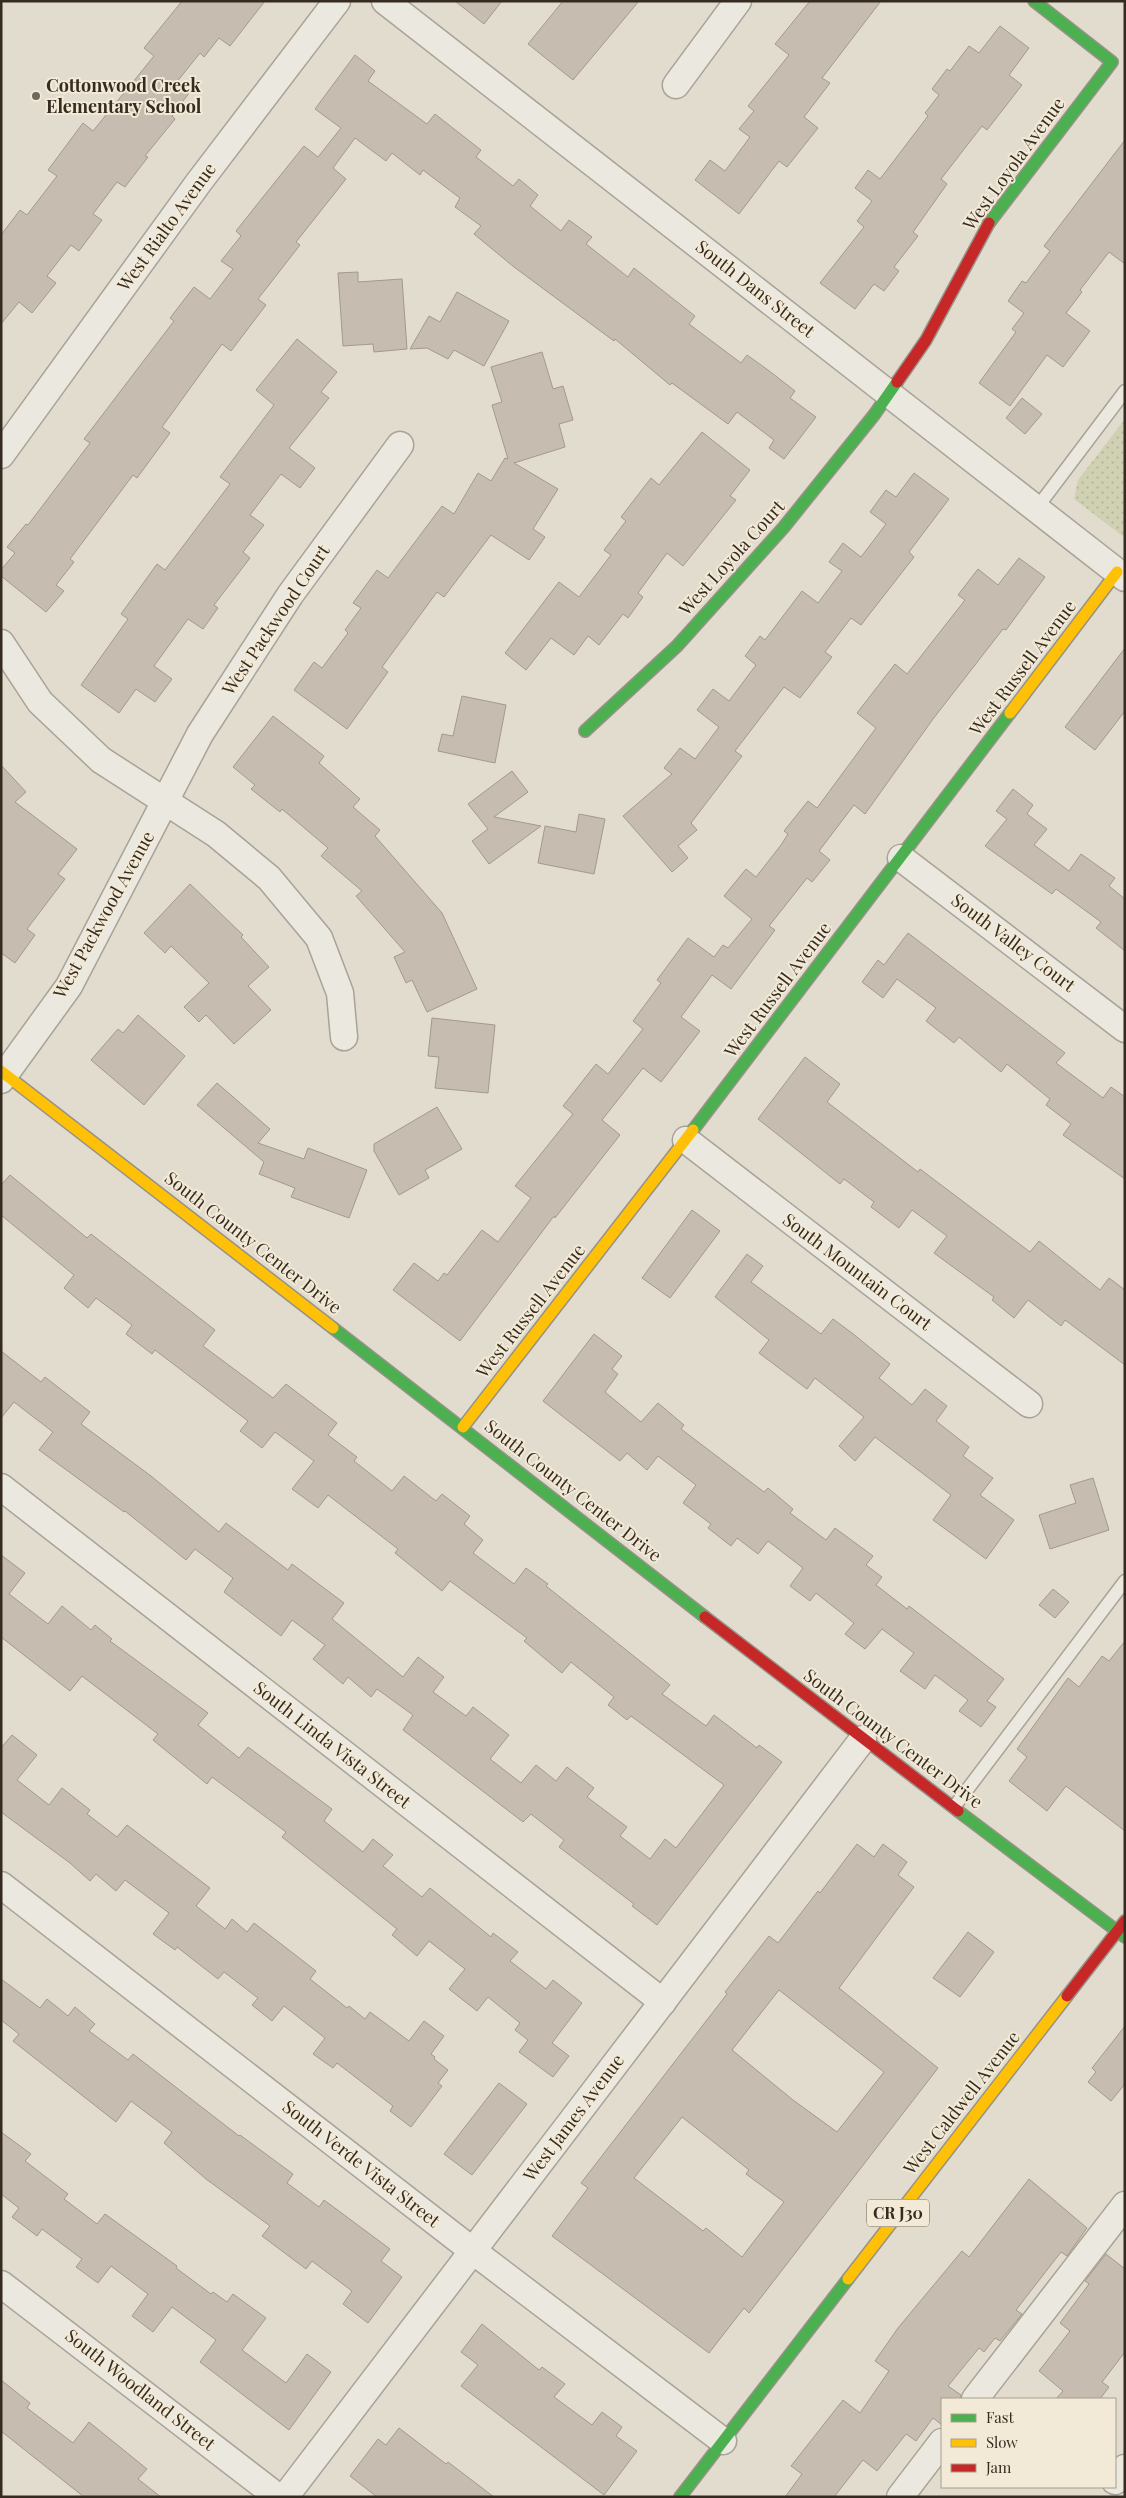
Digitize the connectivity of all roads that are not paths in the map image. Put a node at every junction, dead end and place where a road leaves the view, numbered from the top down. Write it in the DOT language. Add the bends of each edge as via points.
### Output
graph roads {
  1 [pos="337,1"];
  2 [pos="385,1"];
  3 [pos="738,1"];
  4 [pos="1034,1"];
  5 [pos="676,85"];
  6 [pos="1125,391"];
  7 [pos="889,394"];
  8 [pos="400,445"];
  9 [pos="1,455"];
  10 [pos="1036,508"];
  11 [pos="1121,575"];
  12 [pos="1,643"];
  13 [pos="585,731"];
  14 [pos="165,803"];
  15 [pos="901,858"];
  16 [pos="1125,1029"];
  17 [pos="344,1037"];
  18 [pos="3,1075"];
  19 [pos="686,1140"];
  20 [pos="1029,1404"];
  21 [pos="463,1427"];
  22 [pos="1,1487"];
  23 [pos="1125,1581"];
  24 [pos="863,1739"];
  25 [pos="954,1807"];
  26 [pos="1,1885"];
  27 [pos="1125,1921"];
  28 [pos="1121,1934"];
  29 [pos="663,2002"];
  30 [pos="1125,2205"];
  31 [pos="473,2251"];
  32 [pos="1,2284"];
  33 [pos="976,2398"];
  34 [pos="723,2440"];
  35 [pos="941,2443"];
  36 [pos="1125,2468"];
  37 [pos="1116,2480"];
  38 [pos="278,2497"];
  39 [pos="285,2497"];
  40 [pos="680,2497"];
  41 [pos="900,2497"];
  1 -- 9 [label="street, West Rialto Avenue" via="199,182"];
  2 -- 7 [label="street, South Dans Street"];
  3 -- 5 [label="street"];
  4 -- 7 [label="street, West Loyola Avenue" via="1112,62 992,220 926,340"];
  6 -- 10 [label="lane"];
  7 -- 10 [label="street, South Dans Street"];
  7 -- 13 [label="street, West Loyola Court" via="778,534 677,646"];
  8 -- 14 [label="street, West Packwood Court" via="290,595 200,734"];
  10 -- 11 [label="street, South Dans Street"];
  11 -- 15 [label="street, West Russell Avenue"];
  12 -- 14 [label="street" via="47,709 101,760"];
  14 -- 17 [label="street" via="216,834 269,878 319,938 340,993"];
  14 -- 18 [label="street, West Packwood Avenue" via="69,986"];
  15 -- 16 [label="street, South Valley Court"];
  15 -- 19 [label="street, West Russell Avenue"];
  18 -- 21 [label="street, South County Center Drive"];
  19 -- 20 [label="street, South Mountain Court"];
  19 -- 21 [label="street, West Russell Avenue"];
  21 -- 24 [label="street, South County Center Drive"];
  22 -- 29 [label="street, South Linda Vista Street"];
  23 -- 25 [label="lane"];
  24 -- 25 [label="street, South County Center Drive"];
  24 -- 29 [label="street, West James Avenue"];
  25 -- 28 [label="street, South County Center Drive"];
  26 -- 31 [label="street, South Verde Vista Street"];
  27 -- 28 [label="street, West Caldwell Avenue / CR J30"];
  28 -- 34 [label="street, West Caldwell Avenue / CR J30"];
  29 -- 31 [label="street, West James Avenue"];
  30 -- 33 [label="street"];
  31 -- 34 [label="street, South Verde Vista Street"];
  31 -- 39 [label="street, West James Avenue"];
  32 -- 38 [label="street, South Woodland Street"];
  34 -- 40 [label="street, West Caldwell Avenue / CR J30"];
  35 -- 41 [label="street"];
  36 -- 37 [label="street"];
}
